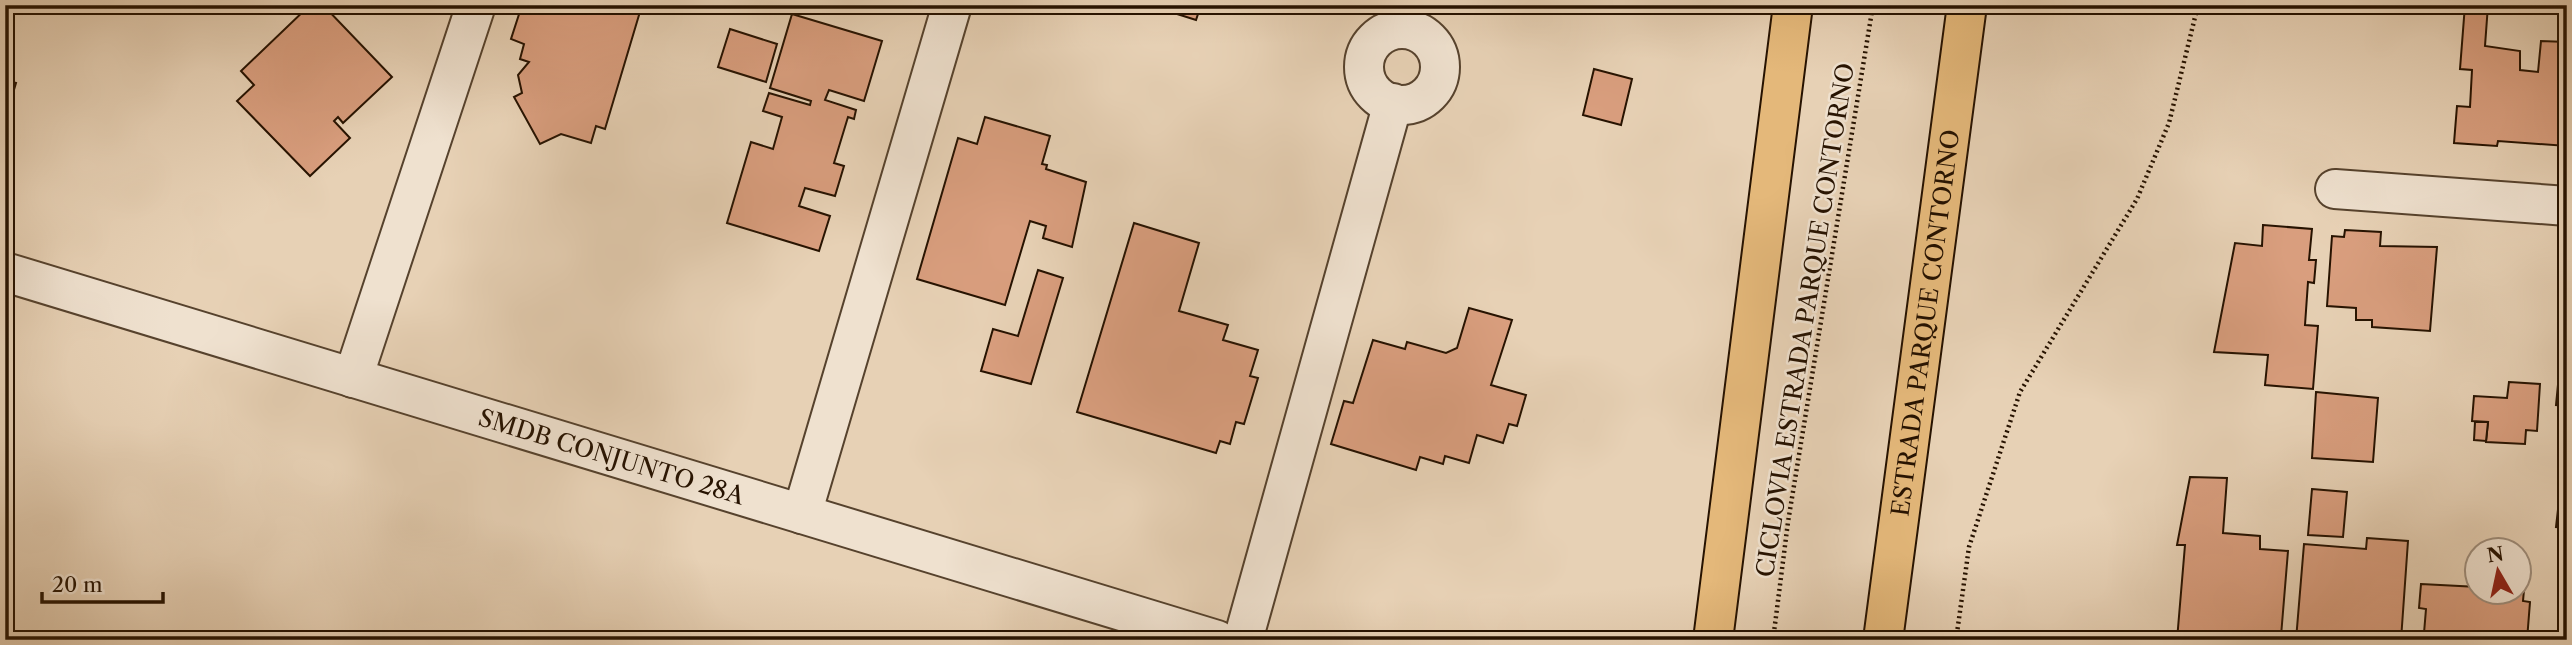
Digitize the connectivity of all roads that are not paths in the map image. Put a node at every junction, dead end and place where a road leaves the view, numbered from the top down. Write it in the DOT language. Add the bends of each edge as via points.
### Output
graph roads {
  1 [pos="476,5"];
  2 [pos="952,5"];
  3 [pos="1793,5"];
  4 [pos="1967,5"];
  5 [pos="1393,103"];
  6 [pos="2335,189"];
  7 [pos="2567,205"];
  8 [pos="5,272"];
  9 [pos="353,377"];
  10 [pos="802,514"];
  11 [pos="1217,640"];
  12 [pos="1243,640"];
  13 [pos="1713,640"];
  14 [pos="1883,640"];
  1 -- 9 [label="street"];
  2 -- 10 [label="street"];
  3 -- 13 [label="highway"];
  4 -- 14 [label="highway, ESTRADA PARQUE CONTORNO"];
  5 -- 12 [label="street"];
  6 -- 7 [label="street"];
  8 -- 9 [label="street, SMDB CONJUNTO 28A"];
  9 -- 10 [label="street, SMDB CONJUNTO 28A"];
  10 -- 11 [label="street, SMDB CONJUNTO 28A"];
}
